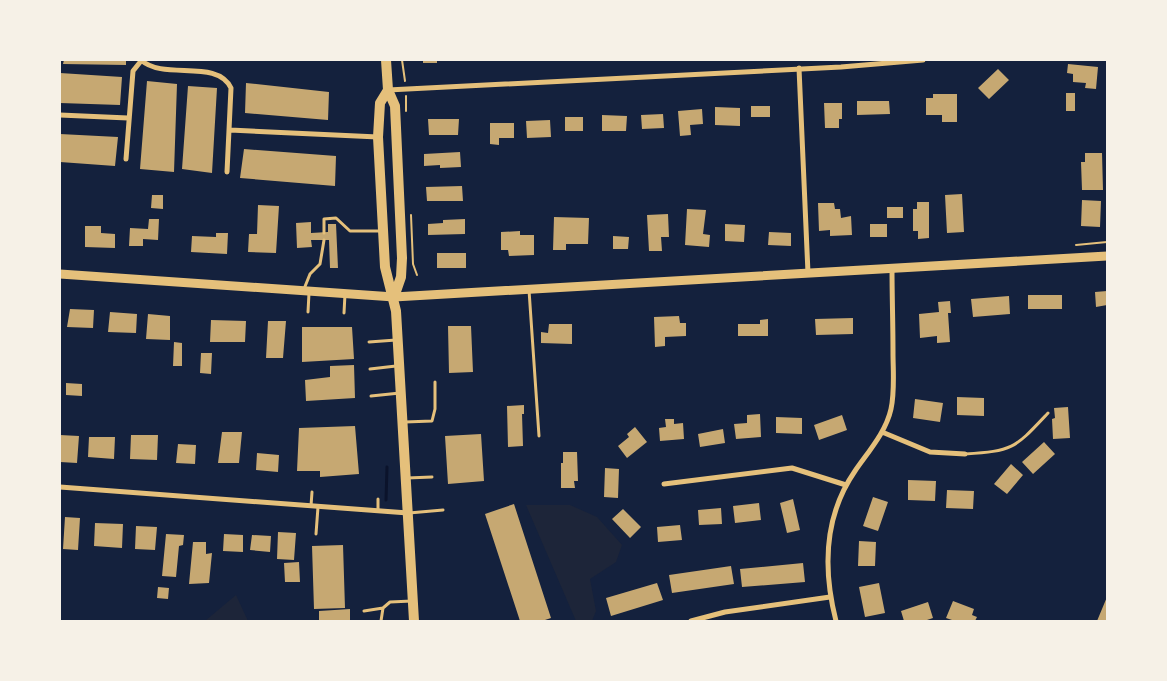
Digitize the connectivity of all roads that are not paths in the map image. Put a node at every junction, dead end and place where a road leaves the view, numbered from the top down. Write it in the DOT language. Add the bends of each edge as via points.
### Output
graph roads {
  1 [pos="386,60"];
  2 [pos="923,60"];
  3 [pos="141,61"];
  4 [pos="799,68"];
  5 [pos="388,90"];
  6 [pos="60,114"];
  7 [pos="128,118"];
  8 [pos="230,130"];
  9 [pos="378,137"];
  10 [pos="126,159"];
  11 [pos="227,172"];
  12 [pos="383,231"];
  13 [pos="324,232"];
  14 [pos="324,240"];
  15 [pos="1107,256"];
  16 [pos="892,268"];
  17 [pos="808,273"];
  18 [pos="60,274"];
  19 [pos="529,290"];
  20 [pos="306,292"];
  21 [pos="345,294"];
  22 [pos="394,297"];
  23 [pos="308,312"];
  24 [pos="344,313"];
  25 [pos="397,340"];
  26 [pos="369,342"];
  27 [pos="399,366"];
  28 [pos="370,369"];
  29 [pos="435,382"];
  30 [pos="400,393"];
  31 [pos="371,396"];
  32 [pos="1048,413"];
  33 [pos="402,422"];
  34 [pos="882,432"];
  35 [pos="539,436"];
  36 [pos="965,454"];
  37 [pos="432,477"];
  38 [pos="406,478"];
  39 [pos="664,484"];
  40 [pos="846,485"];
  41 [pos="60,487"];
  42 [pos="312,492"];
  43 [pos="378,499"];
  44 [pos="311,506"];
  45 [pos="318,507"];
  46 [pos="443,510"];
  47 [pos="378,511"];
  48 [pos="408,513"];
  49 [pos="316,534"];
  50 [pos="830,597"];
  51 [pos="413,601"];
  52 [pos="383,608"];
  53 [pos="364,611"];
  54 [pos="381,621"];
  55 [pos="414,621"];
  56 [pos="691,621"];
  57 [pos="836,621"];
  1 -- 5 [label="main road"];
  2 -- 4 [label="street"];
  3 -- 7 [label="street" via="133,71"];
  3 -- 8 [label="street" via="165,69 218,74 228,80 232,88"];
  4 -- 5 [label="street"];
  4 -- 17 [label="street"];
  5 -- 9 [label="main road" via="380,103"];
  5 -- 22 [label="main road" via="395,106 402,258 401,277"];
  6 -- 7 [label="street"];
  7 -- 10 [label="street"];
  8 -- 9 [label="street"];
  8 -- 11 [label="street"];
  9 -- 12 [label="main road"];
  12 -- 13 [label="lane" via="350,231 336,218 326,218"];
  12 -- 22 [label="main road" via="386,267"];
  14 -- 20 [label="lane" via="320,264 310,274"];
  15 -- 16 [label="main road"];
  16 -- 17 [label="main road"];
  16 -- 34 [label="street" via="893,399"];
  17 -- 19 [label="main road"];
  18 -- 20 [label="main road"];
  19 -- 22 [label="main road"];
  19 -- 35 [label="lane"];
  20 -- 21 [label="main road"];
  20 -- 23 [label="lane"];
  21 -- 22 [label="main road"];
  21 -- 24 [label="lane"];
  22 -- 25 [label="main road"];
  25 -- 26 [label="lane"];
  25 -- 27 [label="main road"];
  27 -- 28 [label="lane"];
  27 -- 30 [label="main road"];
  29 -- 33 [label="lane" via="432,421"];
  30 -- 31 [label="lane"];
  30 -- 33 [label="main road"];
  32 -- 36 [label="lane" via="1013,448"];
  33 -- 38 [label="main road"];
  34 -- 36 [label="street" via="930,452"];
  34 -- 40 [label="street"];
  37 -- 38 [label="lane"];
  38 -- 48 [label="main road"];
  39 -- 40 [label="street" via="792,468"];
  40 -- 50 [label="street" via="830,533"];
  41 -- 44 [label="street"];
  42 -- 44 [label="lane"];
  43 -- 47 [label="lane"];
  44 -- 45 [label="street"];
  45 -- 47 [label="street"];
  45 -- 49 [label="lane"];
  46 -- 48 [label="lane"];
  47 -- 48 [label="street"];
  48 -- 51 [label="main road"];
  50 -- 56 [label="street" via="725,612"];
  50 -- 57 [label="street"];
  51 -- 52 [label="lane" via="390,602"];
  51 -- 55 [label="main road"];
  52 -- 53 [label="lane"];
  52 -- 54 [label="lane"];
}
